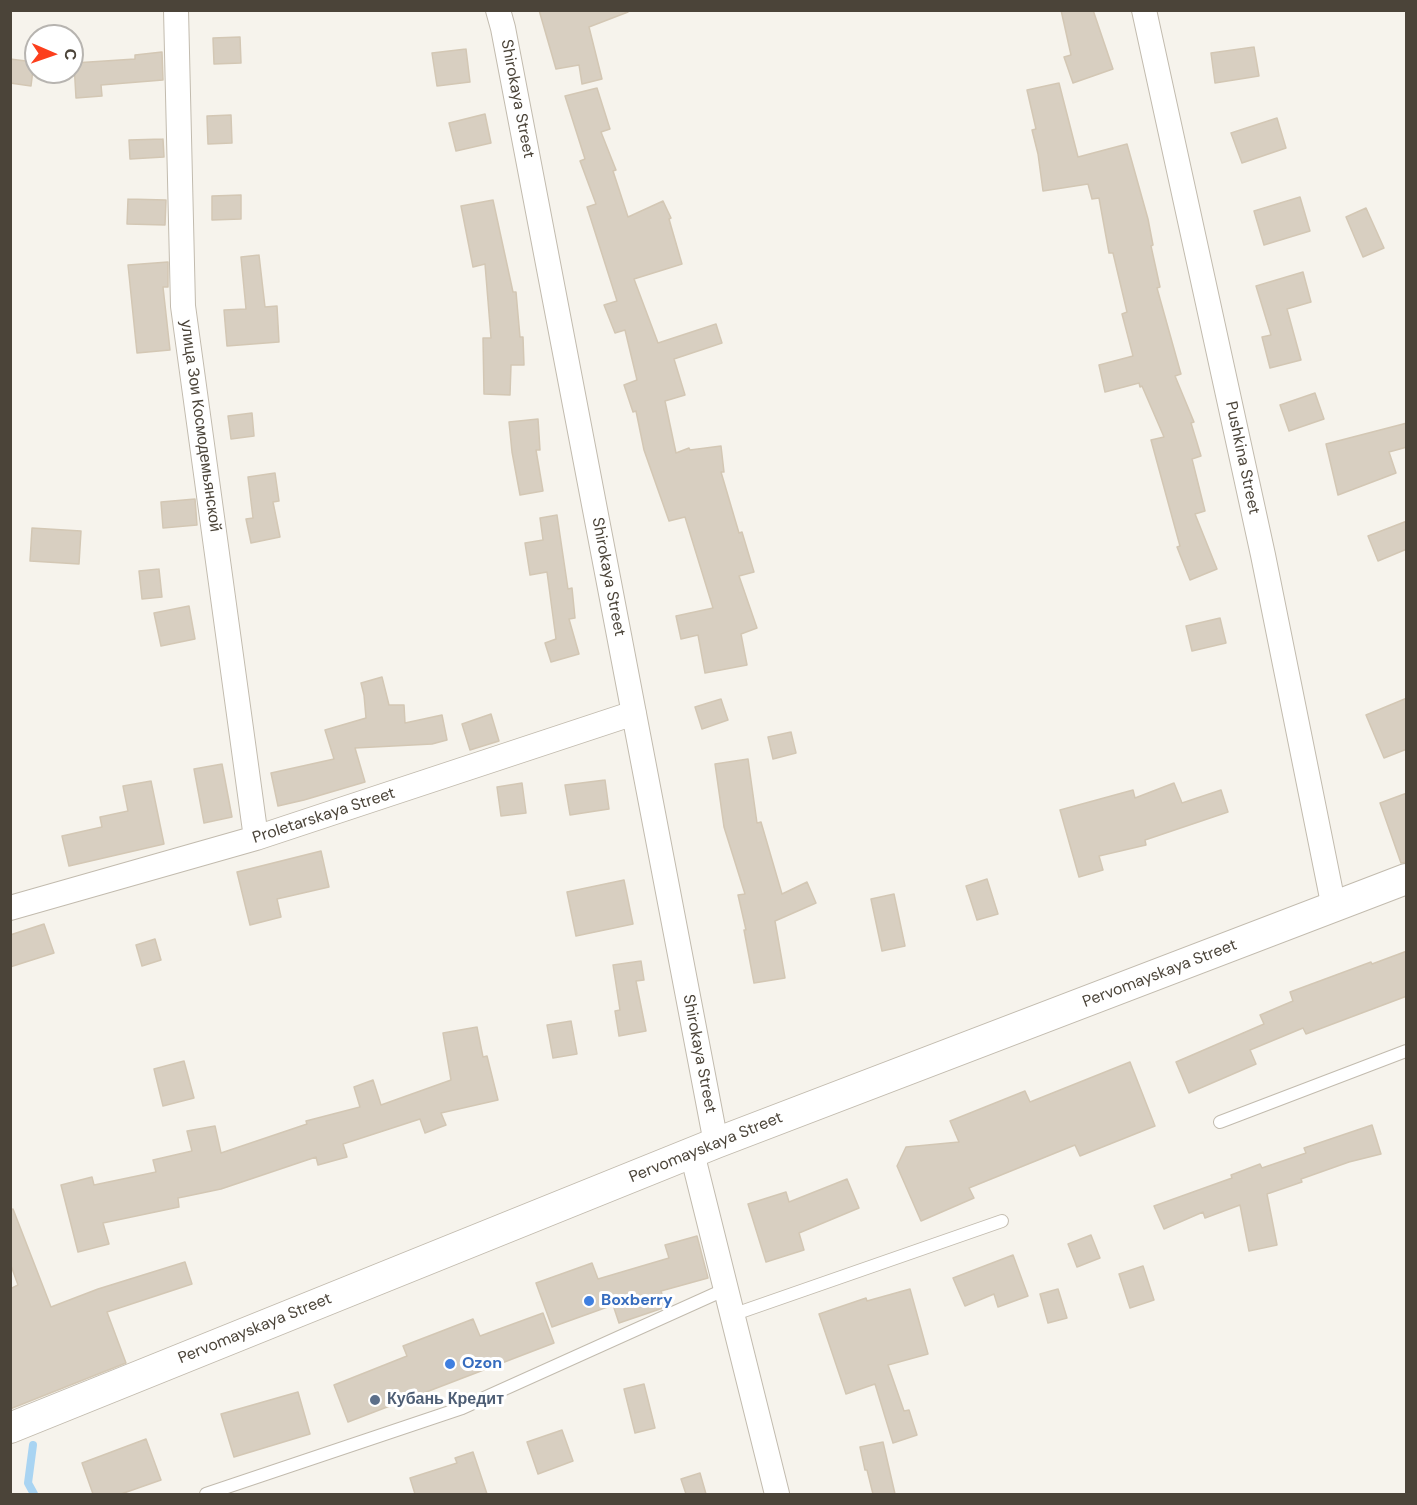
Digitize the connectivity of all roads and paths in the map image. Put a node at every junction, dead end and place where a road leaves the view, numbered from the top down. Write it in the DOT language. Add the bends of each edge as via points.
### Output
graph roads {
  1 [pos="176,10"];
  2 [pos="498,10"];
  3 [pos="1144,10"];
  4 [pos="634,713"];
  5 [pos="256,838"];
  6 [pos="1407,879"];
  7 [pos="10,908"];
  8 [pos="1334,908"];
  9 [pos="1407,1051"];
  10 [pos="1220,1122"];
  11 [pos="704,1148"];
  12 [pos="1002,1221"];
  13 [pos="726,1289"];
  14 [pos="732,1315"];
  15 [pos="10,1428"];
  16 [pos="206,1494"];
  17 [pos="777,1494"];
  1 -- 5 [label="street, улица Зои Космодемьянской" via="183,306"];
  2 -- 4 [label="street, Shirokaya Street"];
  3 -- 8 [label="street, Pushkina Street" via="1263,555"];
  4 -- 5 [label="street, Proletarskaya Street"];
  4 -- 11 [label="street, Shirokaya Street"];
  5 -- 7 [label="street, Proletarskaya Street"];
  6 -- 8 [label="street, Pervomayskaya Street"];
  8 -- 11 [label="street, Pervomayskaya Street"];
  9 -- 10 [label="lane"];
  11 -- 13 [label="street, Shirokaya Street"];
  11 -- 15 [label="street, Pervomayskaya Street"];
  12 -- 14 [label="lane"];
  13 -- 14 [label="street, Shirokaya Street"];
  13 -- 16 [label="lane" via="462,1408"];
  14 -- 17 [label="street, Shirokaya Street"];
}
